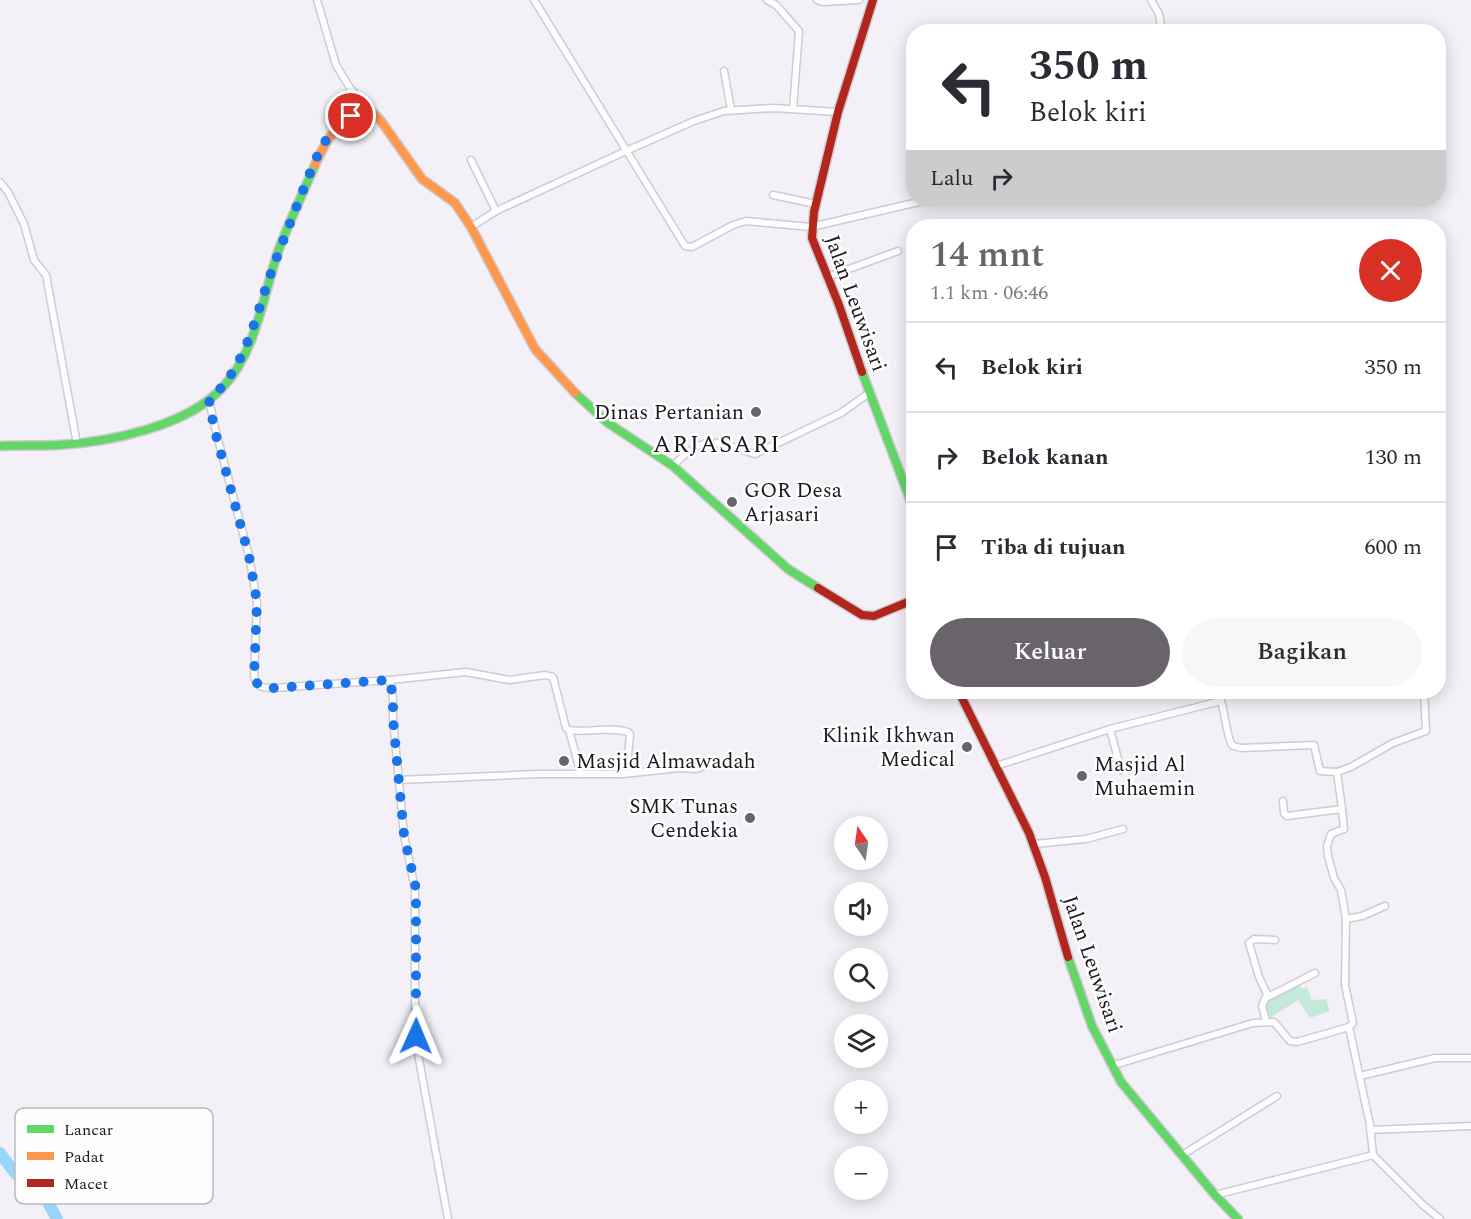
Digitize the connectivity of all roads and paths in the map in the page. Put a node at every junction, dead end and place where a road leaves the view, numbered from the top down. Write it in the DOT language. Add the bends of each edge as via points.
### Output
graph roads {
  1 [pos="317,0"];
  2 [pos="534,0"];
  3 [pos="767,0"];
  4 [pos="817,0"];
  5 [pos="859,0"];
  6 [pos="873,0"];
  7 [pos="1151,0"];
  8 [pos="1161,24"];
  9 [pos="724,70"];
  10 [pos="731,109"];
  11 [pos="793,109"];
  12 [pos="371,111"];
  13 [pos="838,112"];
  14 [pos="626,151"];
  15 [pos="471,160"];
  16 [pos="0,182"];
  17 [pos="773,195"];
  18 [pos="816,204"];
  19 [pos="906,205"];
  20 [pos="496,211"];
  21 [pos="471,227"];
  22 [pos="811,228"];
  23 [pos="898,251"];
  24 [pos="827,277"];
  25 [pos="869,393"];
  26 [pos="209,400"];
  27 [pos="77,444"];
  28 [pos="0,446"];
  29 [pos="673,466"];
  30 [pos="906,489"];
  31 [pos="906,603"];
  32 [pos="390,680"];
  33 [pos="962,699"];
  34 [pos="1424,699"];
  35 [pos="1221,701"];
  36 [pos="1110,729"];
  37 [pos="569,730"];
  38 [pos="704,766"];
  39 [pos="996,766"];
  40 [pos="1121,770"];
  41 [pos="1337,772"];
  42 [pos="581,774"];
  43 [pos="623,774"];
  44 [pos="398,780"];
  45 [pos="1283,801"];
  46 [pos="1342,809"];
  47 [pos="1123,829"];
  48 [pos="1034,844"];
  49 [pos="1385,906"];
  50 [pos="1346,919"];
  51 [pos="1275,940"];
  52 [pos="1315,973"];
  53 [pos="1266,998"];
  54 [pos="1266,1021"];
  55 [pos="1349,1027"];
  56 [pos="1471,1058"];
  57 [pos="1111,1066"];
  58 [pos="1360,1076"];
  59 [pos="1277,1096"];
  60 [pos="1471,1126"];
  61 [pos="1370,1130"];
  62 [pos="1182,1155"];
  63 [pos="1373,1155"];
  64 [pos="1215,1195"];
  65 [pos="448,1219"];
  66 [pos="1238,1219"];
  67 [pos="1440,1219"];
  1 -- 12 [label="street" via="336,65"];
  2 -- 14 [label="street"];
  3 -- 11 [label="street" via="799,31"];
  4 -- 5 [label="street"];
  6 -- 13 [label="street, Jalan Leuwisari"];
  7 -- 8 [label="street"];
  9 -- 10 [label="street"];
  10 -- 11 [label="street"];
  10 -- 14 [label="street"];
  11 -- 13 [label="street"];
  12 -- 21 [label="street" via="422,179 455,203"];
  12 -- 26 [label="street" via="345,120 330,133 280,248 247,345 228,380"];
  13 -- 18 [label="street, Jalan Leuwisari"];
  14 -- 20 [label="street"];
  14 -- 22 [label="street" via="687,247 746,221"];
  15 -- 20 [label="street"];
  16 -- 27 [label="street" via="20,214 34,260 46,275"];
  17 -- 18 [label="street"];
  18 -- 22 [label="street, Jalan Leuwisari"];
  19 -- 22 [label="street"];
  20 -- 21 [label="street"];
  21 -- 29 [label="street" via="543,359 599,417"];
  22 -- 24 [label="street, Jalan Leuwisari"];
  23 -- 24 [label="street"];
  24 -- 25 [label="street, Jalan Leuwisari"];
  25 -- 29 [label="street" via="841,413 755,454 706,441"];
  25 -- 30 [label="street, Jalan Leuwisari"];
  26 -- 27 [label="street" via="162,422"];
  26 -- 32 [label="street" via="257,602 257,684 274,688"];
  27 -- 28 [label="street"];
  29 -- 31 [label="street" via="788,568 862,615 874,616"];
  32 -- 37 [label="street" via="466,672 509,680 553,677"];
  32 -- 44 [label="street"];
  33 -- 39 [label="street, Jalan Leuwisari"];
  34 -- 41 [label="street" via="1426,731"];
  35 -- 36 [label="street"];
  35 -- 41 [label="street" via="1233,746 1314,745 1320,771"];
  36 -- 39 [label="street"];
  36 -- 40 [label="street"];
  37 -- 42 [label="street"];
  37 -- 43 [label="street" via="594,732 614,728 628,732 629,752 622,759"];
  38 -- 43 [label="street"];
  39 -- 48 [label="street, Jalan Leuwisari"];
  41 -- 46 [label="street"];
  42 -- 43 [label="street"];
  42 -- 44 [label="street"];
  44 -- 65 [label="street" via="404,835 416,889 416,1036"];
  45 -- 46 [label="street" via="1287,816"];
  46 -- 50 [label="street" via="1344,828 1332,834 1328,846"];
  47 -- 48 [label="street" via="1086,839"];
  48 -- 57 [label="street, Jalan Leuwisari" via="1087,1016"];
  49 -- 50 [label="street"];
  50 -- 55 [label="street" via="1345,985 1353,1023"];
  51 -- 53 [label="street" via="1254,939 1249,943"];
  52 -- 53 [label="street"];
  53 -- 54 [label="street" via="1262,1006"];
  54 -- 55 [label="street" via="1274,1022 1290,1041 1297,1042"];
  54 -- 57 [label="street"];
  55 -- 58 [label="street"];
  56 -- 58 [label="street" via="1435,1058"];
  57 -- 62 [label="street, Jalan Leuwisari"];
  58 -- 61 [label="street"];
  59 -- 62 [label="street"];
  60 -- 61 [label="street"];
  61 -- 63 [label="street"];
  62 -- 64 [label="street, Jalan Leuwisari"];
  63 -- 64 [label="street"];
  63 -- 67 [label="street"];
  64 -- 66 [label="street, Jalan Leuwisari"];
}
